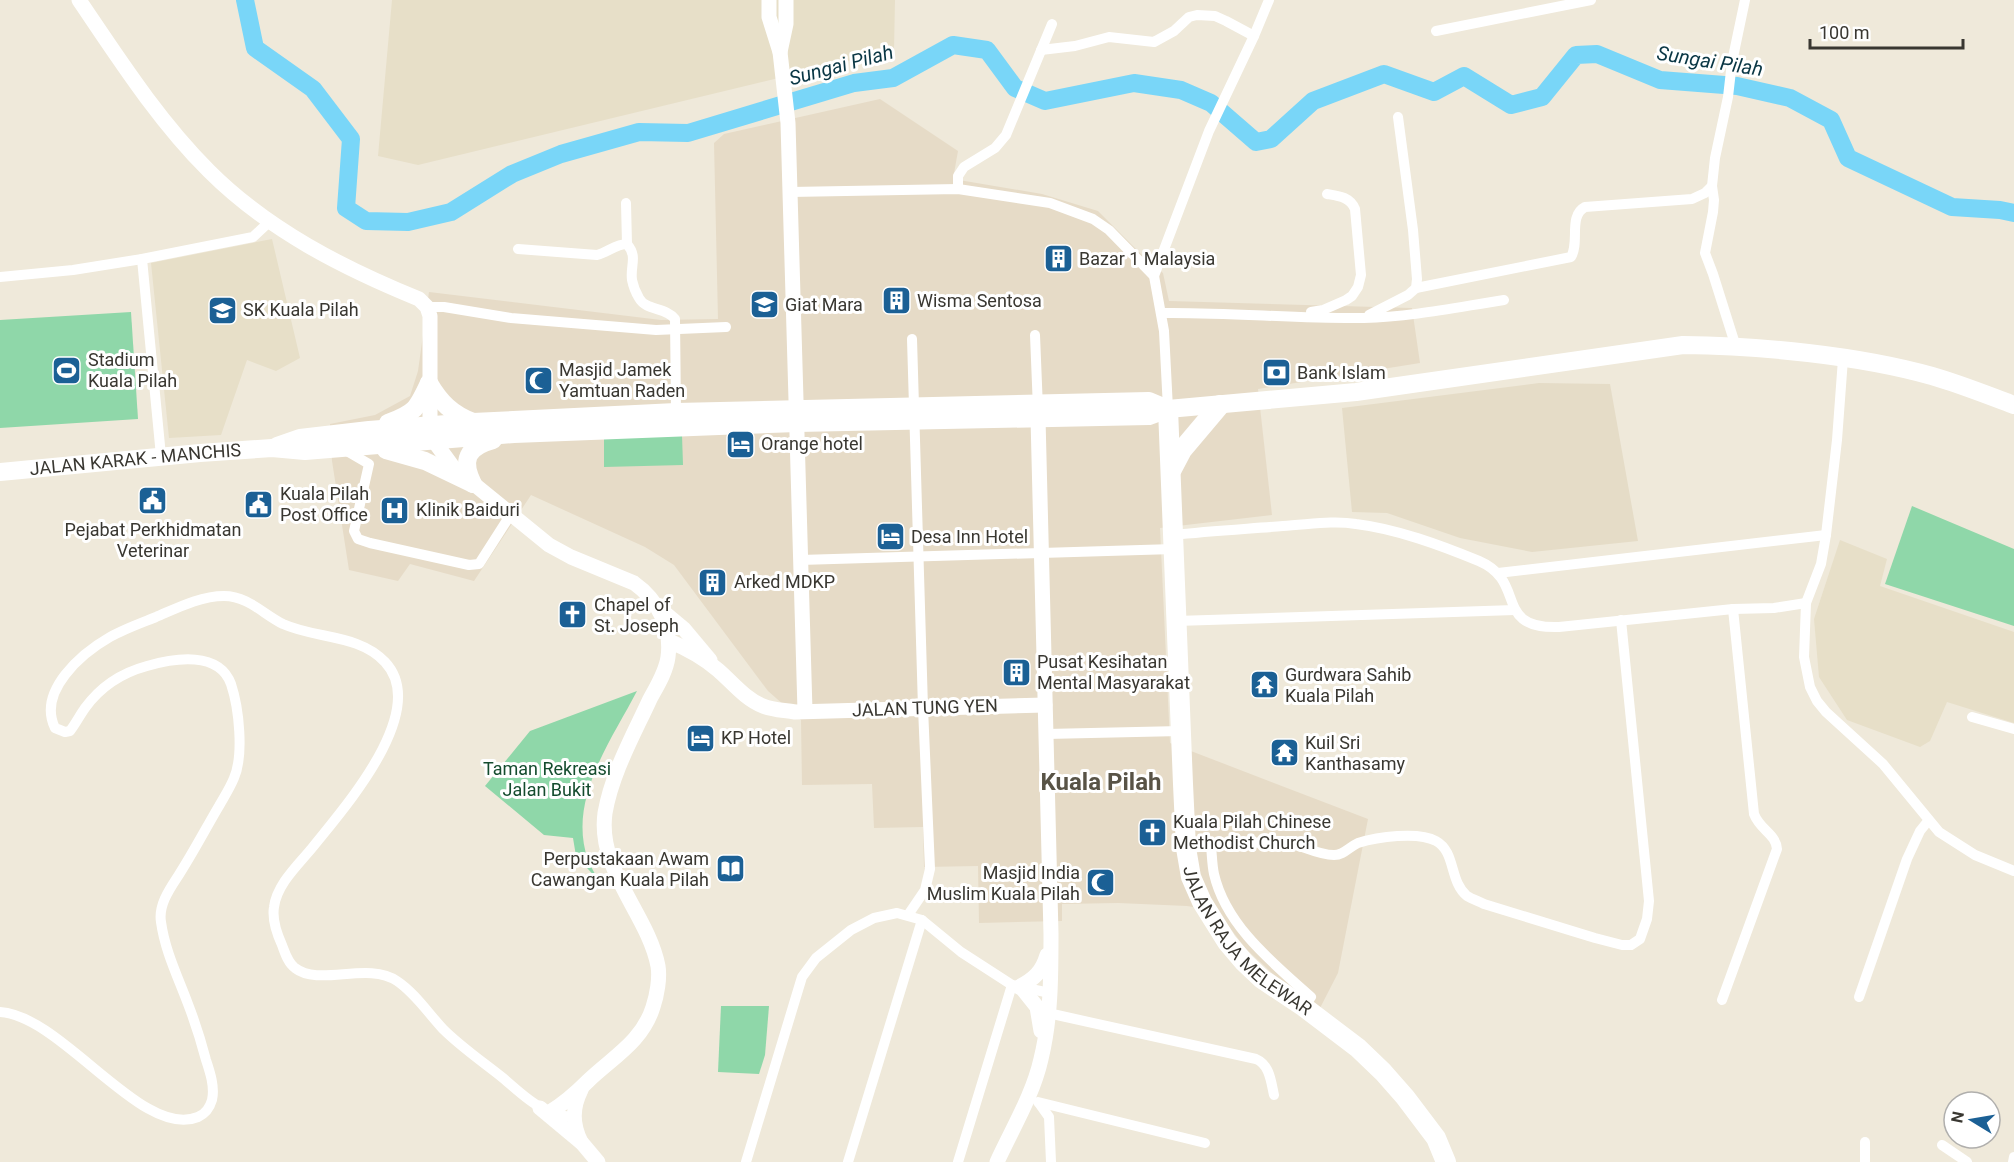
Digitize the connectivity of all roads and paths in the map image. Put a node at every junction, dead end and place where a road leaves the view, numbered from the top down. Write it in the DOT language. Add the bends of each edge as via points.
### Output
graph roads {
  1 [pos="79,0"];
  2 [pos="769,0"];
  3 [pos="786,0"];
  4 [pos="1269,0"];
  5 [pos="1591,0"];
  6 [pos="1745,0"];
  7 [pos="1052,24"];
  8 [pos="1436,31"];
  9 [pos="1254,36"];
  10 [pos="1041,50"];
  11 [pos="780,52"];
  12 [pos="1398,117"];
  13 [pos="1712,186"];
  14 [pos="958,189"];
  15 [pos="790,192"];
  16 [pos="1327,194"];
  17 [pos="626,203"];
  18 [pos="269,222"];
  19 [pos="627,244"];
  20 [pos="518,249"];
  21 [pos="142,259"];
  22 [pos="1154,276"];
  23 [pos="0,278"];
  24 [pos="1416,288"];
  25 [pos="1504,300"];
  26 [pos="427,307"];
  27 [pos="1162,313"];
  28 [pos="1290,315"];
  29 [pos="1363,318"];
  30 [pos="726,327"];
  31 [pos="675,330"];
  32 [pos="1035,335"];
  33 [pos="912,339"];
  34 [pos="1736,347"];
  35 [pos="1843,359"];
  36 [pos="429,383"];
  37 [pos="1220,405"];
  38 [pos="2014,405"];
  39 [pos="1168,409"];
  40 [pos="1038,411"];
  41 [pos="676,412"];
  42 [pos="915,414"];
  43 [pos="796,416"];
  44 [pos="473,422"];
  45 [pos="432,433"];
  46 [pos="514,434"];
  47 [pos="368,438"];
  48 [pos="272,448"];
  49 [pos="342,448"];
  50 [pos="161,456"];
  51 [pos="0,472"];
  52 [pos="1171,472"];
  53 [pos="473,484"];
  54 [pos="511,514"];
  55 [pos="1826,536"];
  56 [pos="1173,542"];
  57 [pos="1041,553"];
  58 [pos="919,557"];
  59 [pos="800,560"];
  60 [pos="1498,573"];
  61 [pos="1806,603"];
  62 [pos="657,607"];
  63 [pos="1733,609"];
  64 [pos="1515,610"];
  65 [pos="1621,620"];
  66 [pos="1176,621"];
  67 [pos="669,641"];
  68 [pos="716,668"];
  69 [pos="1045,705"];
  70 [pos="923,708"];
  71 [pos="805,711"];
  72 [pos="1972,717"];
  73 [pos="2014,729"];
  74 [pos="1181,731"];
  75 [pos="1047,734"];
  76 [pos="1928,821"];
  77 [pos="1211,846"];
  78 [pos="1186,848"];
  79 [pos="2014,871"];
  80 [pos="908,915"];
  81 [pos="922,920"];
  82 [pos="1051,934"];
  83 [pos="1017,986"];
  84 [pos="1050,993"];
  85 [pos="1859,997"];
  86 [pos="1722,1000"];
  87 [pos="1304,1007"];
  88 [pos="0,1012"];
  89 [pos="1048,1013"];
  90 [pos="1039,1066"];
  91 [pos="582,1088"];
  92 [pos="1274,1095"];
  93 [pos="1034,1098"];
  94 [pos="545,1110"];
  95 [pos="573,1118"];
  96 [pos="1865,1142"];
  97 [pos="582,1143"];
  98 [pos="1205,1143"];
  99 [pos="1949,1150"];
  100 [pos="2014,1157"];
  101 [pos="598,1162"];
  102 [pos="746,1162"];
  103 [pos="848,1162"];
  104 [pos="958,1162"];
  105 [pos="997,1162"];
  106 [pos="1051,1162"];
  107 [pos="1446,1162"];
  108 [pos="1865,1162"];
  109 [pos="1967,1162"];
  110 [pos="2013,1162"];
  1 -- 18 [label="street" via="170,129 210,173"];
  2 -- 11 [label="street" via="769,17"];
  3 -- 11 [label="street"];
  4 -- 9 [label="street"];
  5 -- 8 [label="street"];
  6 -- 13 [label="street"];
  7 -- 10 [label="street"];
  9 -- 10 [label="street" via="1215,16 1197,15 1154,42 1109,37"];
  9 -- 22 [label="street" via="1209,131"];
  10 -- 14 [label="street" via="1006,135 994,148 964,167 959,173"];
  11 -- 15 [label="street"];
  12 -- 24 [label="street" via="1413,230"];
  13 -- 24 [label="street" via="1692,199 1585,207 1577,217 1572,257"];
  13 -- 34 [label="street" via="1713,212 1705,253"];
  14 -- 15 [label="street"];
  14 -- 22 [label="street" via="1050,203 1093,219"];
  15 -- 43 [label="street"];
  16 -- 28 [label="street" via="1352,201 1355,209 1360,282 1346,300 1323,310"];
  17 -- 19 [label="street"];
  18 -- 21 [label="street" via="253,237"];
  18 -- 26 [label="street" via="349,269 419,299"];
  19 -- 20 [label="street" via="618,244 597,255"];
  19 -- 31 [label="street" via="633,251 632,280 640,300 671,314"];
  21 -- 23 [label="street"];
  21 -- 50 [label="street"];
  22 -- 27 [label="street"];
  24 -- 29 [label="street"];
  25 -- 29 [label="street"];
  26 -- 31 [label="street" via="511,318"];
  26 -- 36 [label="street"];
  27 -- 28 [label="street"];
  27 -- 39 [label="street"];
  28 -- 29 [label="street"];
  30 -- 31 [label="street"];
  31 -- 41 [label="street"];
  32 -- 40 [label="street"];
  33 -- 42 [label="street"];
  34 -- 35 [label="main road"];
  34 -- 37 [label="main road" via="1663,346 1356,392"];
  35 -- 38 [label="main road" via="1930,376"];
  35 -- 55 [label="street"];
  36 -- 44 [label="main road" via="448,409"];
  36 -- 45 [label="street"];
  36 -- 47 [label="main road" via="418,406 408,416"];
  37 -- 39 [label="main road"];
  37 -- 52 [label="highway" via="1182,450"];
  39 -- 40 [label="main road" via="1149,417"];
  39 -- 52 [label="highway, JALAN RAJA MELEWAR"];
  40 -- 42 [label="main road"];
  40 -- 57 [label="street"];
  41 -- 43 [label="main road"];
  41 -- 44 [label="main road"];
  42 -- 43 [label="main road"];
  42 -- 58 [label="street"];
  43 -- 46 [label="main road"];
  43 -- 59 [label="street"];
  44 -- 45 [label="main road"];
  45 -- 46 [label="main road"];
  45 -- 47 [label="main road"];
  45 -- 53 [label="street" via="453,467"];
  46 -- 53 [label="main road" via="472,449 466,465"];
  47 -- 48 [label="main road" via="300,438"];
  47 -- 49 [label="main road"];
  47 -- 53 [label="main road"];
  48 -- 49 [label="main road" via="305,452"];
  48 -- 50 [label="main road, JALAN KARAK - MANCHIS"];
  49 -- 54 [label="street" via="369,464 354,531 358,539 469,565 480,564"];
  50 -- 51 [label="main road, JALAN KARAK - MANCHIS"];
  52 -- 56 [label="highway, JALAN RAJA MELEWAR"];
  53 -- 54 [label="street"];
  54 -- 62 [label="street" via="558,551 644,589"];
  55 -- 60 [label="street"];
  55 -- 61 [label="street" via="1821,564"];
  56 -- 57 [label="street"];
  56 -- 60 [label="street" via="1354,523 1400,533 1458,553"];
  56 -- 66 [label="highway, JALAN RAJA MELEWAR"];
  57 -- 58 [label="street"];
  57 -- 69 [label="street"];
  58 -- 59 [label="street"];
  58 -- 70 [label="street"];
  59 -- 71 [label="street"];
  60 -- 64 [label="street"];
  61 -- 63 [label="street"];
  61 -- 76 [label="street" via="1804,657 1817,701 1883,764"];
  62 -- 67 [label="street"];
  62 -- 68 [label="street" via="684,629"];
  63 -- 65 [label="street"];
  63 -- 86 [label="street" via="1754,814 1757,823 1777,842 1777,849"];
  64 -- 65 [label="street" via="1526,623 1535,626"];
  64 -- 66 [label="street"];
  65 -- 77 [label="street" via="1649,901 1640,939 1631,945 1484,904 1468,896 1454,877 1445,848 1422,835 1357,843 1334,855 1280,841"];
  66 -- 74 [label="highway, JALAN RAJA MELEWAR"];
  67 -- 68 [label="street"];
  67 -- 91 [label="street" via="664,671 610,790 604,831 610,856 650,942 658,968 657,991 653,1008 636,1039"];
  68 -- 71 [label="street, JALAN TUNG YEN" via="761,705"];
  69 -- 70 [label="street, JALAN TUNG YEN"];
  69 -- 75 [label="street"];
  70 -- 71 [label="street, JALAN TUNG YEN"];
  70 -- 80 [label="street" via="930,869 925,890"];
  72 -- 73 [label="street"];
  74 -- 75 [label="street"];
  74 -- 78 [label="highway, JALAN RAJA MELEWAR"];
  75 -- 82 [label="street"];
  76 -- 79 [label="street" via="1961,847"];
  76 -- 85 [label="street" via="1907,859"];
  77 -- 78 [label="street"];
  77 -- 87 [label="street" via="1213,873 1221,897 1264,955 1311,997"];
  78 -- 87 [label="highway, JALAN RAJA MELEWAR" via="1191,877 1227,942 1262,979"];
  80 -- 81 [label="street"];
  80 -- 102 [label="street" via="891,914 864,922 807,968 796,991"];
  81 -- 83 [label="street" via="961,952"];
  81 -- 103 [label="street"];
  82 -- 83 [label="street" via="1044,965 1036,977"];
  82 -- 84 [label="street"];
  83 -- 84 [label="street"];
  83 -- 90 [label="street" via="1034,1001 1040,1019"];
  83 -- 104 [label="street"];
  84 -- 89 [label="street"];
  87 -- 107 [label="highway, JALAN RAJA MELEWAR" via="1383,1072 1436,1138"];
  88 -- 94 [label="street" via="25,1017 49,1032 117,1087 161,1114 194,1119 207,1109 212,1099 210,1073 171,959 160,912 168,891 235,777 240,750 229,678 212,662 168,661 111,681 70,730 55,728 51,711 59,684 90,650 104,641 190,602 233,597 290,627 364,646 394,673 399,689 399,705 390,735 357,789 280,887 273,909 288,960 295,968 313,975 363,972 393,978 452,1037"];
  89 -- 90 [label="street"];
  89 -- 92 [label="street" via="1257,1059 1268,1071"];
  90 -- 93 [label="street"];
  91 -- 94 [label="street" via="565,1103"];
  91 -- 95 [label="street"];
  93 -- 98 [label="street"];
  93 -- 105 [label="street"];
  93 -- 106 [label="street" via="1049,1117"];
  94 -- 95 [label="street"];
  94 -- 97 [label="street"];
  95 -- 97 [label="street"];
  96 -- 108 [label="street"];
  97 -- 101 [label="street"];
  99 -- 109 [label="street"];
  100 -- 110 [label="street"];
}
